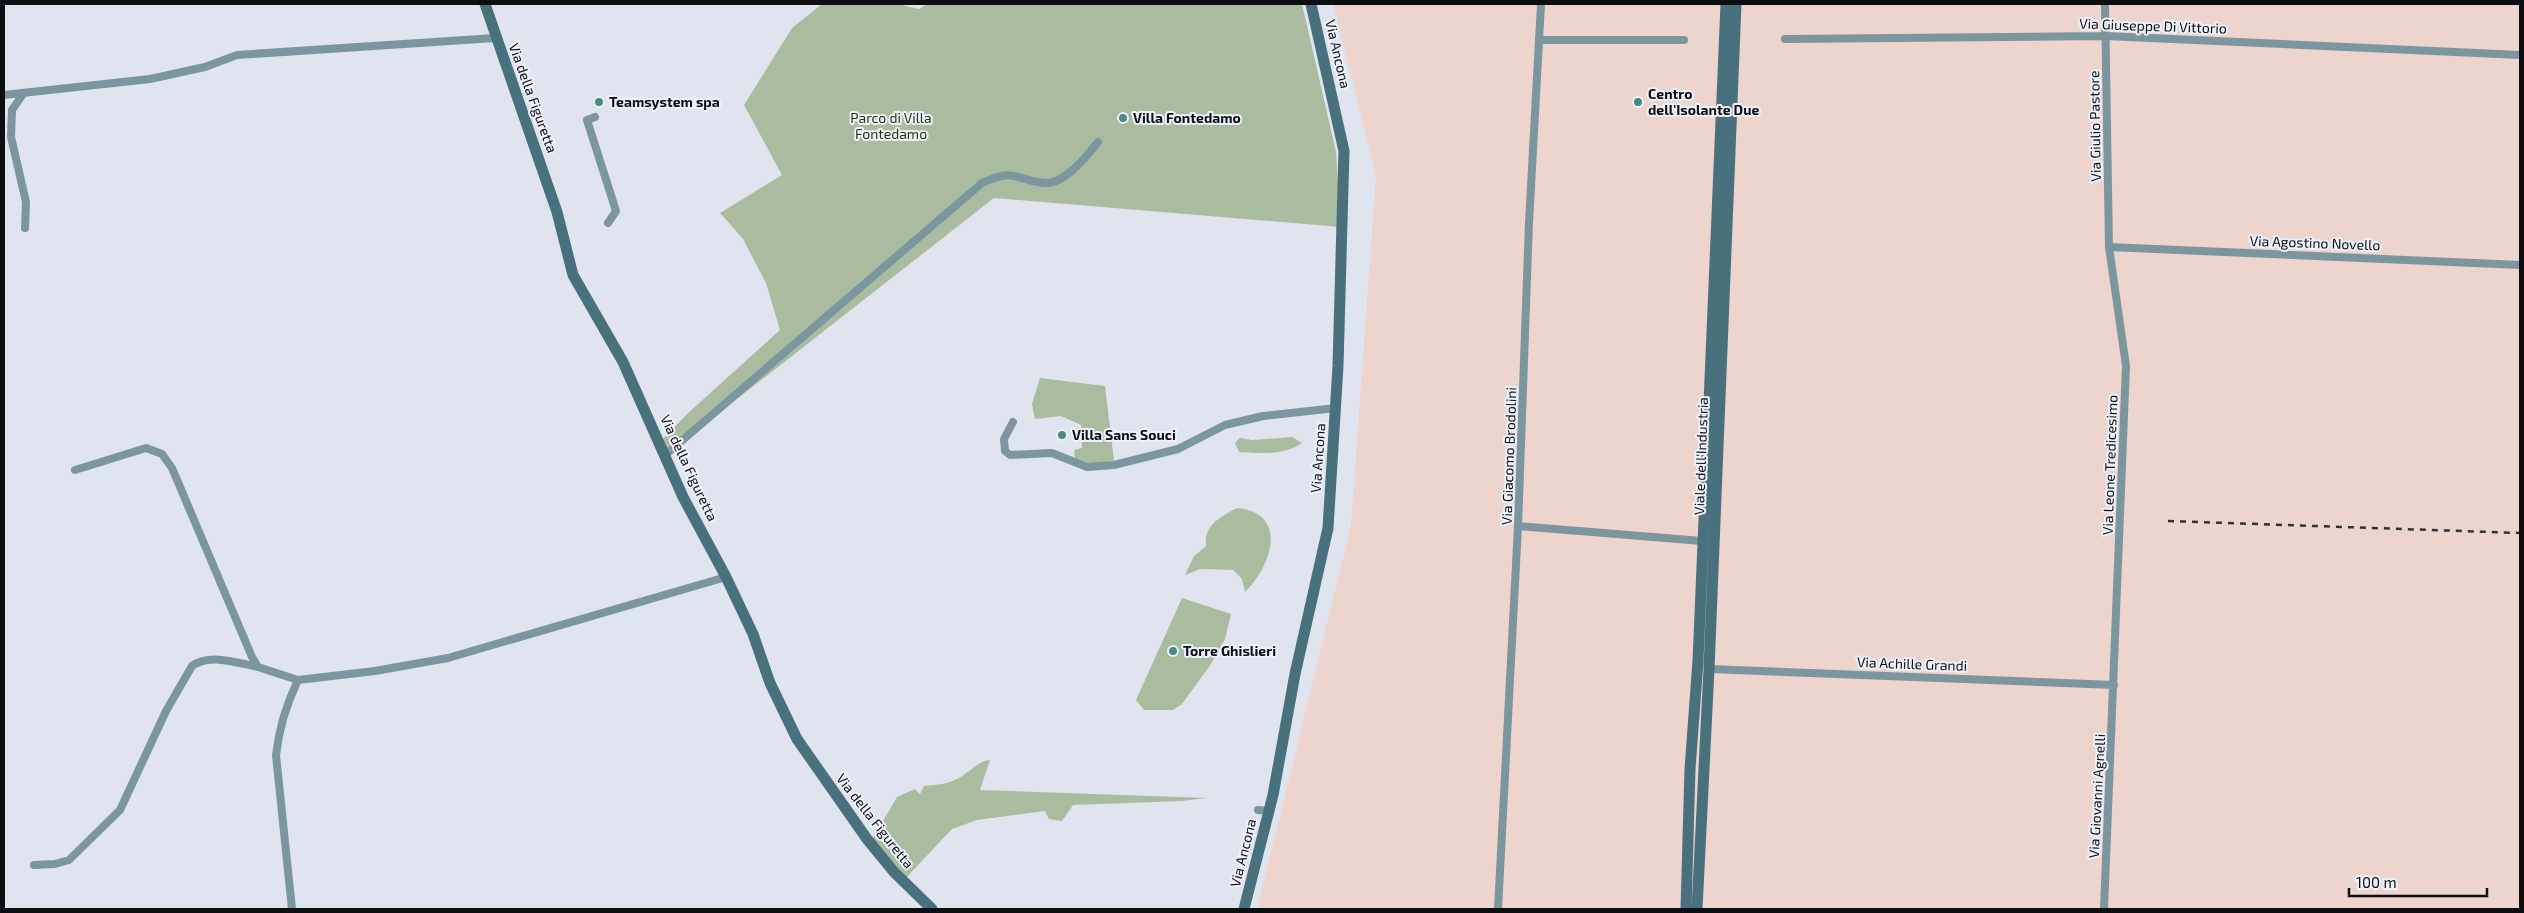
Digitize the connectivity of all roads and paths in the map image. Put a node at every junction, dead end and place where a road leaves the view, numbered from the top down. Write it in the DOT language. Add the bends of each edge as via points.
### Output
graph roads {
  1 [pos="485,4"];
  2 [pos="1311,4"];
  3 [pos="1540,4"];
  4 [pos="1726,4"];
  5 [pos="1736,4"];
  6 [pos="2106,4"];
  7 [pos="2106,36"];
  8 [pos="495,38"];
  9 [pos="1785,39"];
  10 [pos="1539,40"];
  11 [pos="1684,40"];
  12 [pos="2520,54"];
  13 [pos="23,94"];
  14 [pos="4,95"];
  15 [pos="595,117"];
  16 [pos="1098,142"];
  17 [pos="608,223"];
  18 [pos="25,228"];
  19 [pos="2109,247"];
  20 [pos="2520,265"];
  21 [pos="1336,408"];
  22 [pos="1014,422"];
  23 [pos="664,456"];
  24 [pos="75,470"];
  25 [pos="1518,526"];
  26 [pos="1702,541"];
  27 [pos="726,577"];
  28 [pos="258,667"];
  29 [pos="1709,669"];
  30 [pos="298,680"];
  31 [pos="2114,685"];
  32 [pos="34,865"];
  33 [pos="292,909"];
  34 [pos="932,909"];
  35 [pos="1244,909"];
  36 [pos="1498,909"];
  37 [pos="1686,909"];
  38 [pos="1697,909"];
  39 [pos="2104,909"];
  1 -- 8 [label="main road, Via della Figuretta"];
  2 -- 21 [label="main road, Via Ancona" via="1344,151"];
  3 -- 10 [label="street, Via Giacomo Brodolini"];
  4 -- 26 [label="main road, Viale dell'Industria"];
  5 -- 29 [label="main road, Viale dell'Industria"];
  6 -- 7 [label="street, Via Giulio Pastore"];
  7 -- 9 [label="street, Via Giuseppe Di Vittorio"];
  7 -- 12 [label="street, Via Giuseppe Di Vittorio"];
  7 -- 19 [label="street, Via Giulio Pastore"];
  8 -- 13 [label="street" via="237,55 205,67 150,78"];
  8 -- 23 [label="main road, Via della Figuretta" via="558,212 573,275 623,362"];
  10 -- 11 [label="street"];
  10 -- 25 [label="street, Via Giacomo Brodolini"];
  13 -- 14 [label="street"];
  13 -- 18 [label="street" via="12,110 11,137 26,202"];
  15 -- 17 [label="street" via="587,120 616,211"];
  16 -- 23 [label="street" via="1067,176 1046,183 1019,175 1001,174 982,183"];
  19 -- 20 [label="street, Via Agostino Novello"];
  19 -- 31 [label="street, Via Leone Tredicesimo" via="2126,366"];
  21 -- 22 [label="street" via="1263,416 1225,425 1178,449 1114,465 1087,467 1052,453 1010,456 1005,451 1004,439"];
  21 -- 35 [label="main road, Via Ancona" via="1328,528 1263,810"];
  23 -- 27 [label="main road, Via della Figuretta"];
  24 -- 28 [label="street" via="146,448 162,454 172,468"];
  25 -- 26 [label="street"];
  25 -- 36 [label="street, Via Giacomo Brodolini"];
  26 -- 37 [label="main road, Viale dell'Industria"];
  27 -- 30 [label="street" via="448,658"];
  27 -- 34 [label="main road, Via della Figuretta" via="796,739 867,839 894,872"];
  28 -- 30 [label="street"];
  28 -- 32 [label="street" via="207,660 192,666 166,711 120,810 69,860"];
  29 -- 31 [label="street, Via Achille Grandi"];
  29 -- 38 [label="main road, Viale dell'Industria"];
  30 -- 33 [label="street" via="278,733 276,755"];
  31 -- 39 [label="street, Via Giovanni Agnelli"];
}
